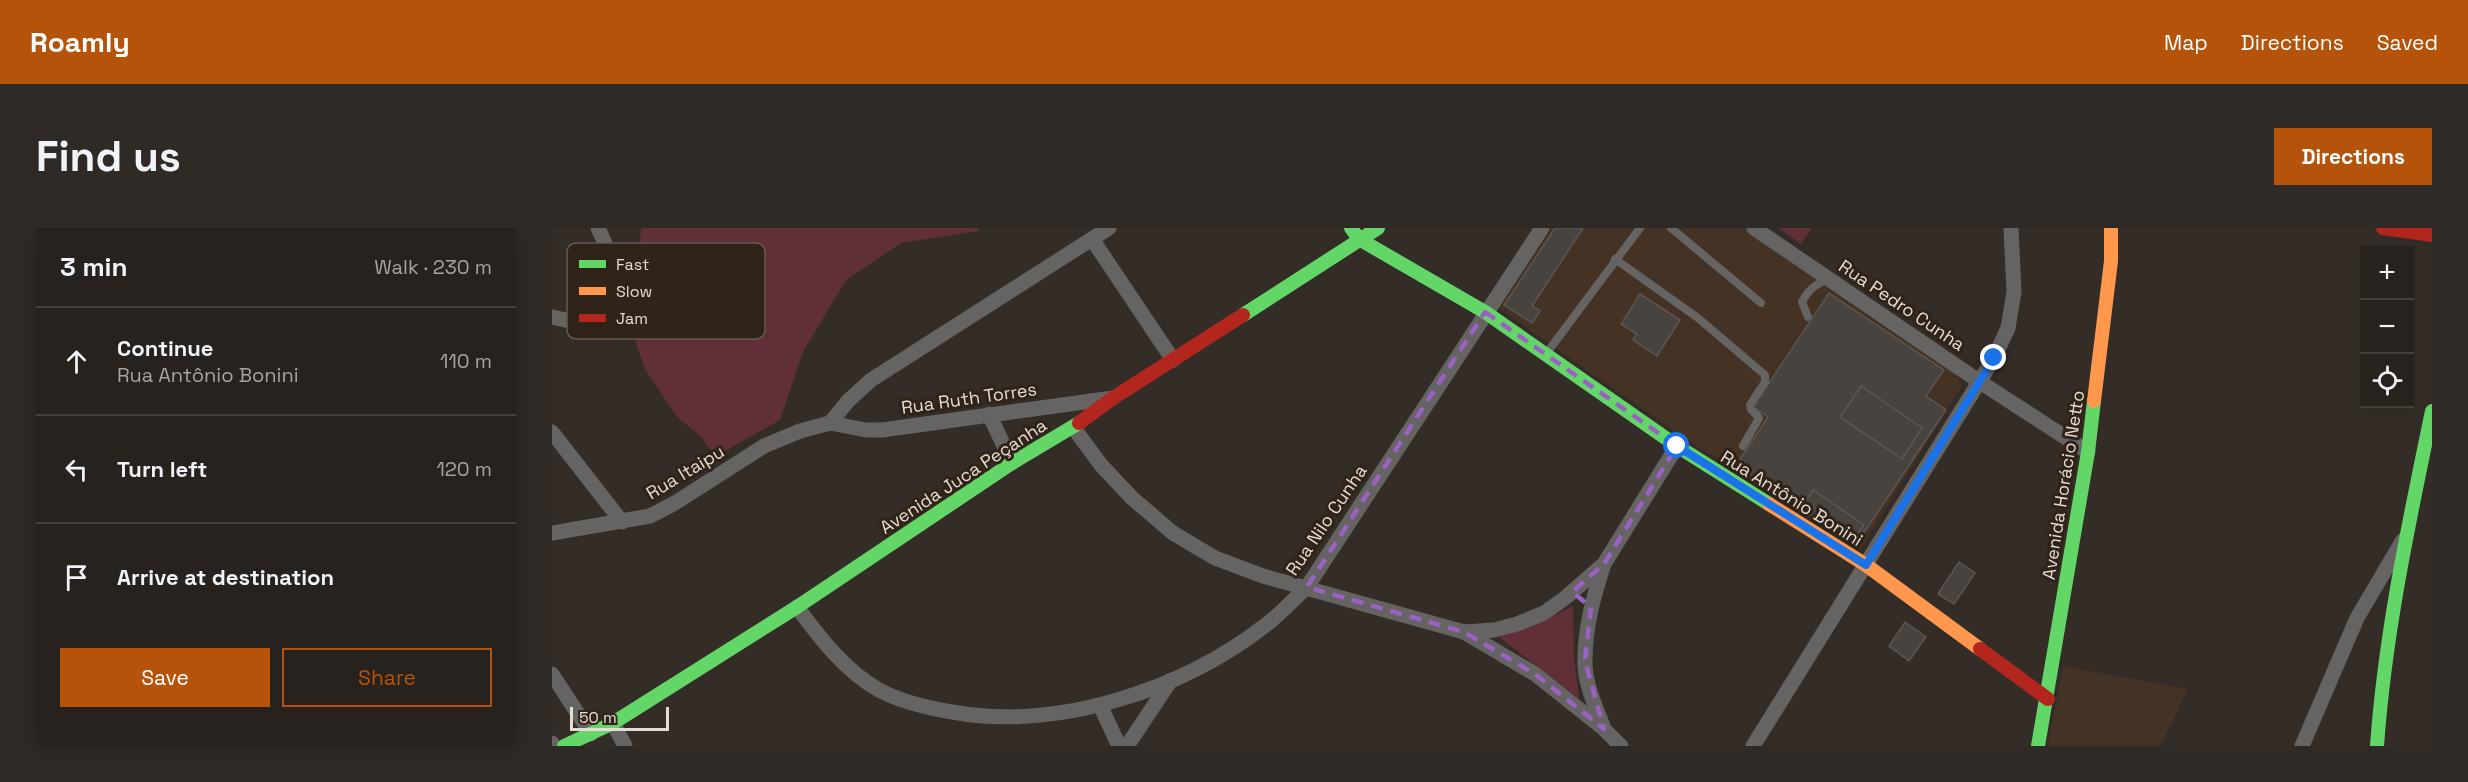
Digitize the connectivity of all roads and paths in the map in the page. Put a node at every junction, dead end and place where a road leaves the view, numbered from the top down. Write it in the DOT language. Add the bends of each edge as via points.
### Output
graph roads {
  1 [pos="598,228"];
  2 [pos="1109,228"];
  3 [pos="1378,228"];
  4 [pos="1542,228"];
  5 [pos="1640,228"];
  6 [pos="1671,228"];
  7 [pos="1755,228"];
  8 [pos="2011,228"];
  9 [pos="2111,228"];
  10 [pos="2383,228"];
  11 [pos="1355,234"];
  12 [pos="2432,235"];
  13 [pos="1092,239"];
  14 [pos="605,243"];
  15 [pos="1615,259"];
  16 [pos="1828,278"];
  17 [pos="1761,303"];
  18 [pos="1485,312"];
  19 [pos="552,317"];
  20 [pos="1808,317"];
  21 [pos="567,320"];
  22 [pos="1545,354"];
  23 [pos="1173,360"];
  24 [pos="1980,381"];
  25 [pos="1113,398"];
  26 [pos="2432,411"];
  27 [pos="989,414"];
  28 [pos="830,423"];
  29 [pos="1073,427"];
  30 [pos="2430,430"];
  31 [pos="552,432"];
  32 [pos="1677,446"];
  33 [pos="1743,446"];
  34 [pos="2088,452"];
  35 [pos="1012,463"];
  36 [pos="622,522"];
  37 [pos="2407,532"];
  38 [pos="552,534"];
  39 [pos="1604,564"];
  40 [pos="1866,565"];
  41 [pos="1307,587"];
  42 [pos="1565,598"];
  43 [pos="797,607"];
  44 [pos="1591,607"];
  45 [pos="1464,632"];
  46 [pos="553,677"];
  47 [pos="1171,680"];
  48 [pos="2048,699"];
  49 [pos="1100,705"];
  50 [pos="613,723"];
  51 [pos="1605,729"];
  52 [pos="591,734"];
  53 [pos="564,746"];
  54 [pos="625,746"];
  55 [pos="1119,746"];
  56 [pos="1127,746"];
  57 [pos="1621,746"];
  58 [pos="1753,746"];
  59 [pos="2038,746"];
  60 [pos="2302,746"];
  61 [pos="2377,746"];
  1 -- 14 [label="street"];
  2 -- 13 [label="street"];
  3 -- 11 [label="main road, Avenida Juca Peçanha"];
  4 -- 18 [label="street, Rua Nilo Cunha"];
  5 -- 15 [label="lane"];
  6 -- 17 [label="lane"];
  7 -- 16 [label="street, Rua Pedro Cunha"];
  8 -- 24 [label="street" via="2014,292 2008,328"];
  9 -- 34 [label="main road, Avenida Horácio Netto" via="2111,261"];
  10 -- 12 [label="main road"];
  11 -- 18 [label="main road, Rua Antônio Bonini"];
  11 -- 23 [label="main road, Avenida Juca Peçanha"];
  13 -- 23 [label="street"];
  13 -- 28 [label="street" via="872,380"];
  15 -- 22 [label="lane"];
  15 -- 33 [label="lane" via="1698,318 1765,375 1765,382 1750,405 1759,418"];
  16 -- 20 [label="lane" via="1806,293 1802,302"];
  16 -- 24 [label="street, Rua Pedro Cunha"];
  18 -- 22 [label="main road, Rua Antônio Bonini"];
  18 -- 41 [label="street, Rua Nilo Cunha"];
  19 -- 21 [label="street"];
  22 -- 32 [label="main road, Rua Antônio Bonini"];
  23 -- 25 [label="main road, Avenida Juca Peçanha"];
  24 -- 34 [label="street, Rua Pedro Cunha"];
  24 -- 40 [label="street"];
  25 -- 27 [label="street, Rua Ruth Torres"];
  25 -- 29 [label="main road, Avenida Juca Peçanha"];
  26 -- 30 [label="main road"];
  27 -- 28 [label="street, Rua Ruth Torres" via="882,430"];
  27 -- 35 [label="street"];
  28 -- 36 [label="street, Rua Itaipu" via="764,446 675,503 650,516"];
  29 -- 35 [label="main road, Avenida Juca Peçanha"];
  29 -- 41 [label="street" via="1124,490 1173,533 1215,558"];
  30 -- 37 [label="main road"];
  31 -- 36 [label="street"];
  32 -- 39 [label="street"];
  32 -- 40 [label="main road, Rua Antônio Bonini"];
  34 -- 48 [label="main road, Avenida Horácio Netto"];
  35 -- 43 [label="main road, Avenida Juca Peçanha"];
  36 -- 38 [label="street, Rua Itaipu"];
  37 -- 60 [label="street" via="2357,618"];
  37 -- 61 [label="main road" via="2381,690"];
  39 -- 42 [label="street"];
  39 -- 44 [label="street"];
  40 -- 48 [label="main road, Rua Antônio Bonini"];
  40 -- 58 [label="street"];
  41 -- 45 [label="street"];
  41 -- 47 [label="street, Rua Nilo Cunha" via="1267,624 1224,653"];
  42 -- 44 [label="street" via="1580,597"];
  42 -- 45 [label="street" via="1518,624"];
  43 -- 49 [label="street, Rua Nilo Cunha" via="823,643 851,671 879,690 907,702 996,717 1034,717"];
  43 -- 50 [label="main road, Avenida Juca Peçanha"];
  44 -- 51 [label="street" via="1585,661 1591,695"];
  45 -- 51 [label="street" via="1535,674"];
  46 -- 52 [label="street"];
  47 -- 49 [label="street, Rua Nilo Cunha"];
  47 -- 56 [label="street"];
  48 -- 59 [label="main road, Avenida Horácio Netto"];
  49 -- 55 [label="street"];
  50 -- 52 [label="main road, Avenida Juca Peçanha"];
  50 -- 54 [label="street"];
  51 -- 57 [label="street"];
  52 -- 53 [label="main road, Avenida Juca Peçanha"];
}
